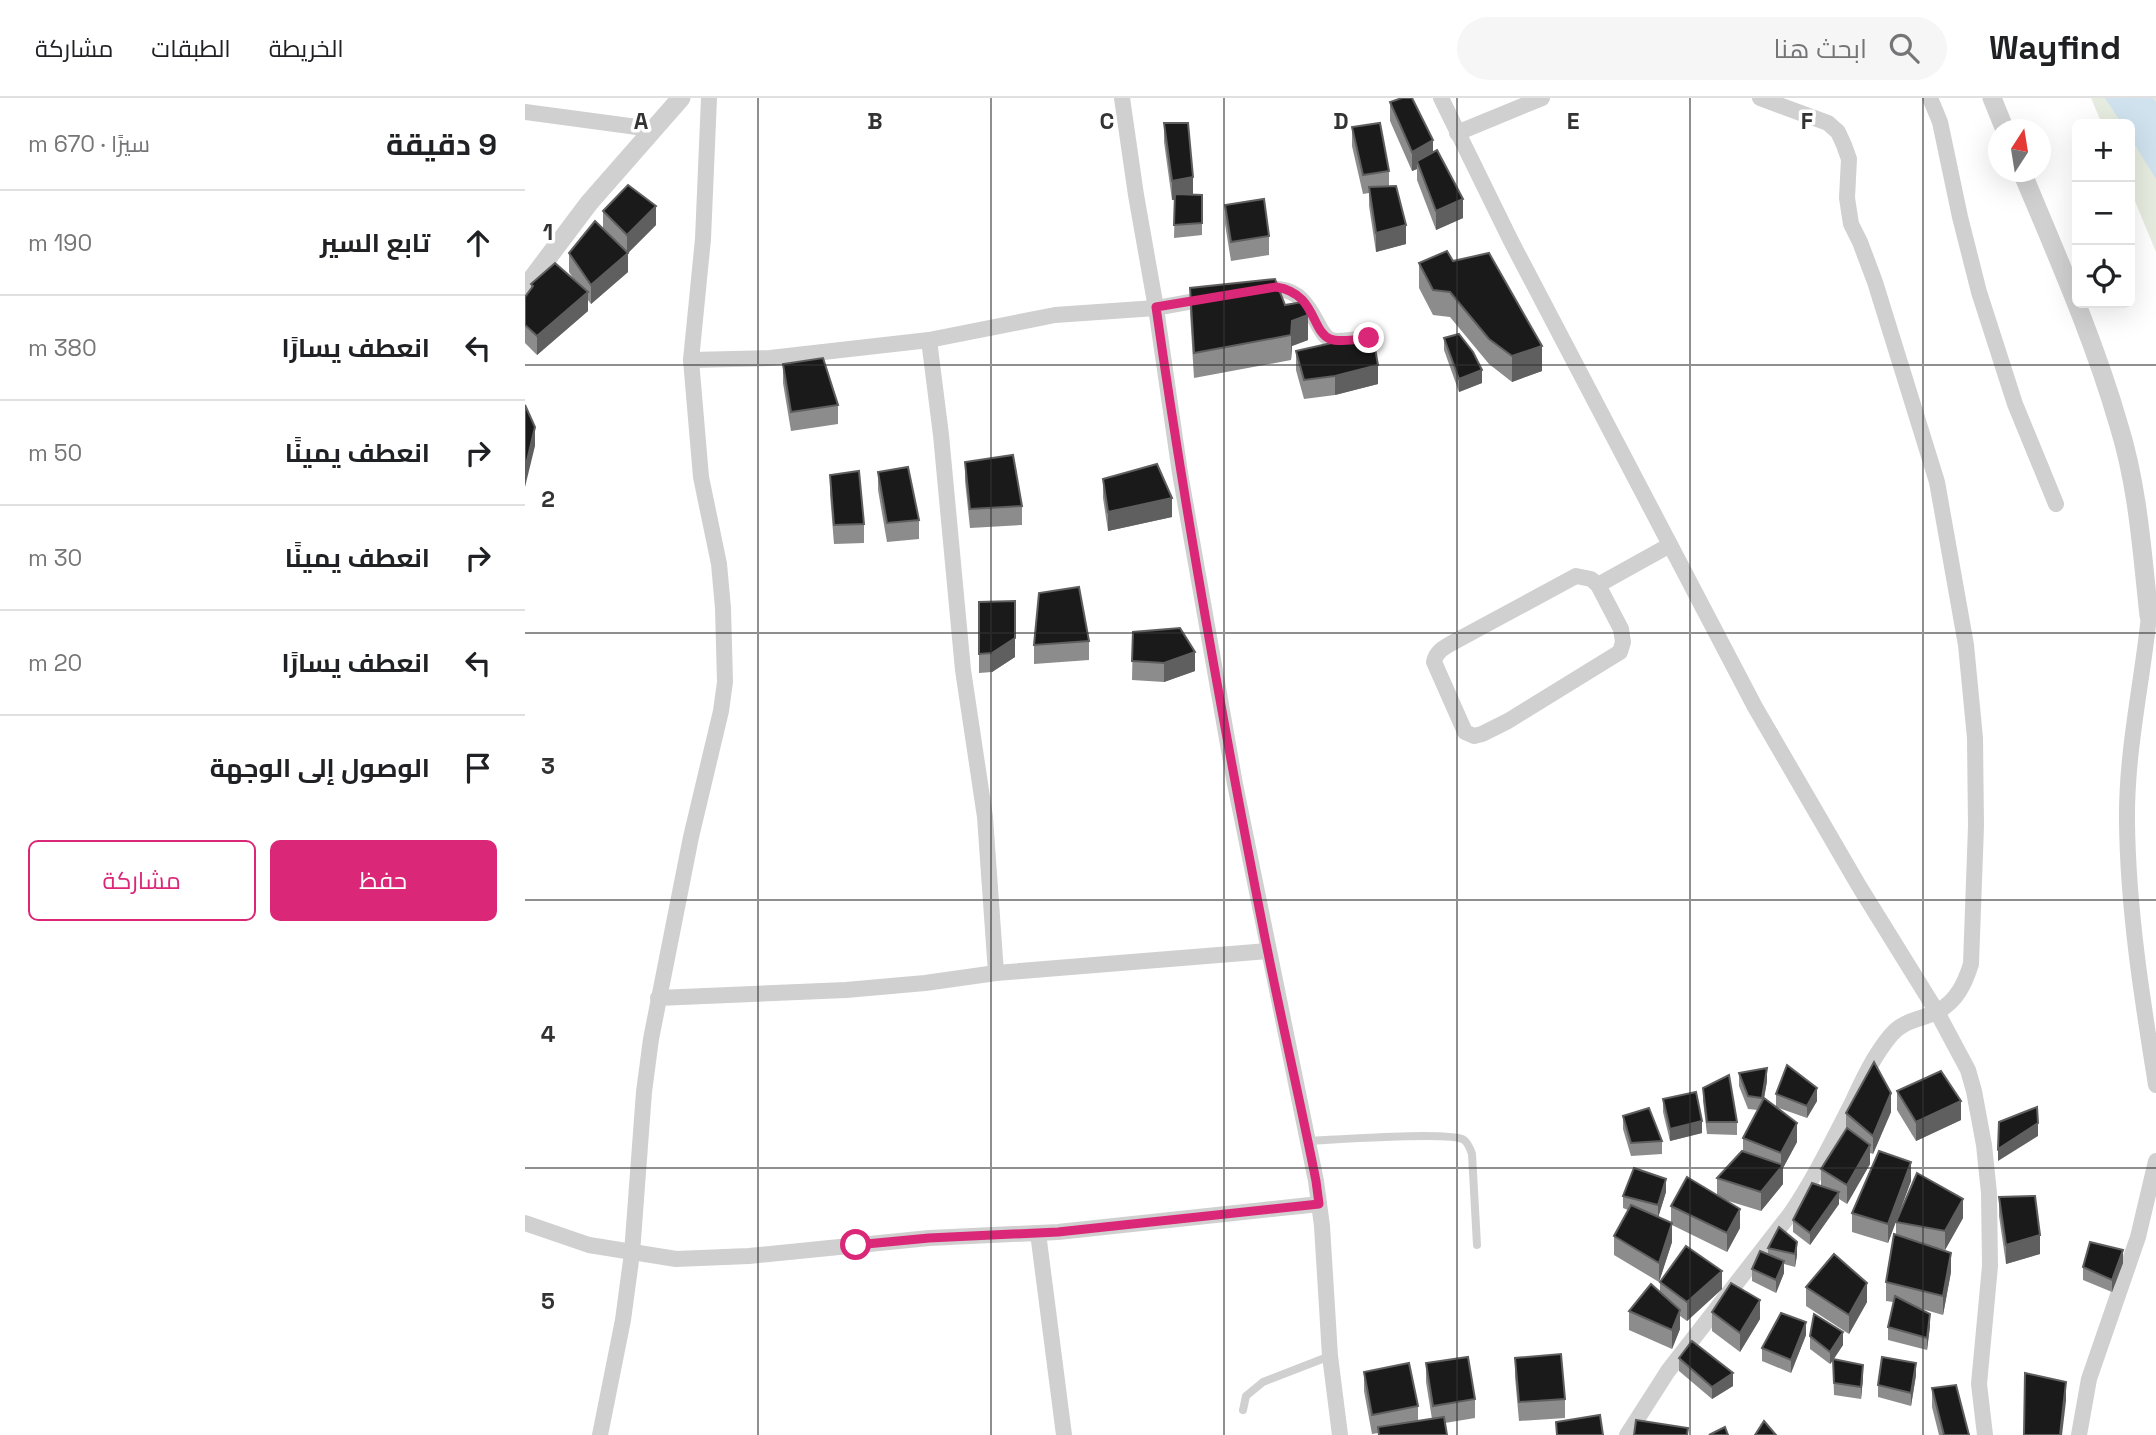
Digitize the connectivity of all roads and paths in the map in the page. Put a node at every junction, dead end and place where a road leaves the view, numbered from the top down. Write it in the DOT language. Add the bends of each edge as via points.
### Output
graph roads {
  1 [pos="681,98"];
  2 [pos="709,98"];
  3 [pos="1122,98"];
  4 [pos="1441,98"];
  5 [pos="1542,98"];
  6 [pos="1760,98"];
  7 [pos="1930,98"];
  8 [pos="1993,98"];
  9 [pos="525,112"];
  10 [pos="2001,119"];
  11 [pos="652,129"];
  12 [pos="1457,133"];
  13 [pos="2026,182"];
  14 [pos="525,288"];
  15 [pos="1156,307"];
  16 [pos="1369,338"];
  17 [pos="929,340"];
  18 [pos="691,360"];
  19 [pos="2056,504"];
  20 [pos="1670,545"];
  21 [pos="1598,585"];
  22 [pos="2153,616"];
  23 [pos="1268,951"];
  24 [pos="996,973"];
  25 [pos="658,998"];
  26 [pos="1937,1012"];
  27 [pos="2156,1085"];
  28 [pos="1308,1141"];
  29 [pos="2156,1161"];
  30 [pos="1319,1204"];
  31 [pos="525,1223"];
  32 [pos="1038,1233"];
  33 [pos="1477,1245"];
  34 [pos="632,1253"];
  35 [pos="1330,1356"];
  36 [pos="1243,1410"];
  37 [pos="600,1435"];
  38 [pos="1064,1435"];
  39 [pos="1340,1435"];
  40 [pos="1627,1435"];
  41 [pos="1985,1435"];
  42 [pos="2078,1435"];
  1 -- 11 [label="street"];
  2 -- 18 [label="street" via="703,239"];
  3 -- 15 [label="street"];
  4 -- 12 [label="street"];
  5 -- 12 [label="street"];
  6 -- 26 [label="street" via="1828,123 1844,145 1849,159 1851,224 1909,387 1948,538 1966,645 1975,738 1974,927 1965,983"];
  7 -- 19 [label="street" via="1940,122 1979,292 2015,404"];
  8 -- 10 [label="street"];
  9 -- 11 [label="street"];
  11 -- 14 [label="street"];
  12 -- 20 [label="street"];
  13 -- 22 [label="street" via="2078,305 2120,426"];
  15 -- 16 [label="street" via="1276,287 1307,303 1332,341"];
  15 -- 17 [label="street" via="1055,315"];
  15 -- 23 [label="street" via="1180,472"];
  17 -- 18 [label="street" via="770,358"];
  17 -- 24 [label="street" via="963,670 985,817"];
  18 -- 25 [label="street" via="701,477 719,564 725,682"];
  20 -- 21 [label="street"];
  20 -- 26 [label="street" via="1755,707"];
  21 -- 21 [label="street" via="1621,629 1620,652 1499,726 1474,736 1465,732 1435,656 1576,576"];
  22 -- 27 [label="street" via="2136,710 2127,820 2135,939"];
  23 -- 24 [label="street"];
  23 -- 28 [label="street"];
  24 -- 25 [label="street" via="846,990"];
  25 -- 34 [label="street" via="644,1092"];
  26 -- 40 [label="street" via="1892,1033 1808,1188 1668,1371"];
  26 -- 41 [label="street" via="1968,1070 1986,1157 1990,1266 1979,1384"];
  28 -- 30 [label="street"];
  28 -- 33 [label="lane" via="1462,1139 1472,1154"];
  29 -- 42 [label="street" via="2138,1237 2089,1379"];
  30 -- 32 [label="street"];
  30 -- 35 [label="street"];
  31 -- 34 [label="street" via="589,1245"];
  32 -- 34 [label="street" via="712,1258"];
  32 -- 38 [label="street"];
  34 -- 37 [label="street"];
  35 -- 36 [label="lane" via="1263,1382 1246,1396"];
  35 -- 39 [label="street"];
}
